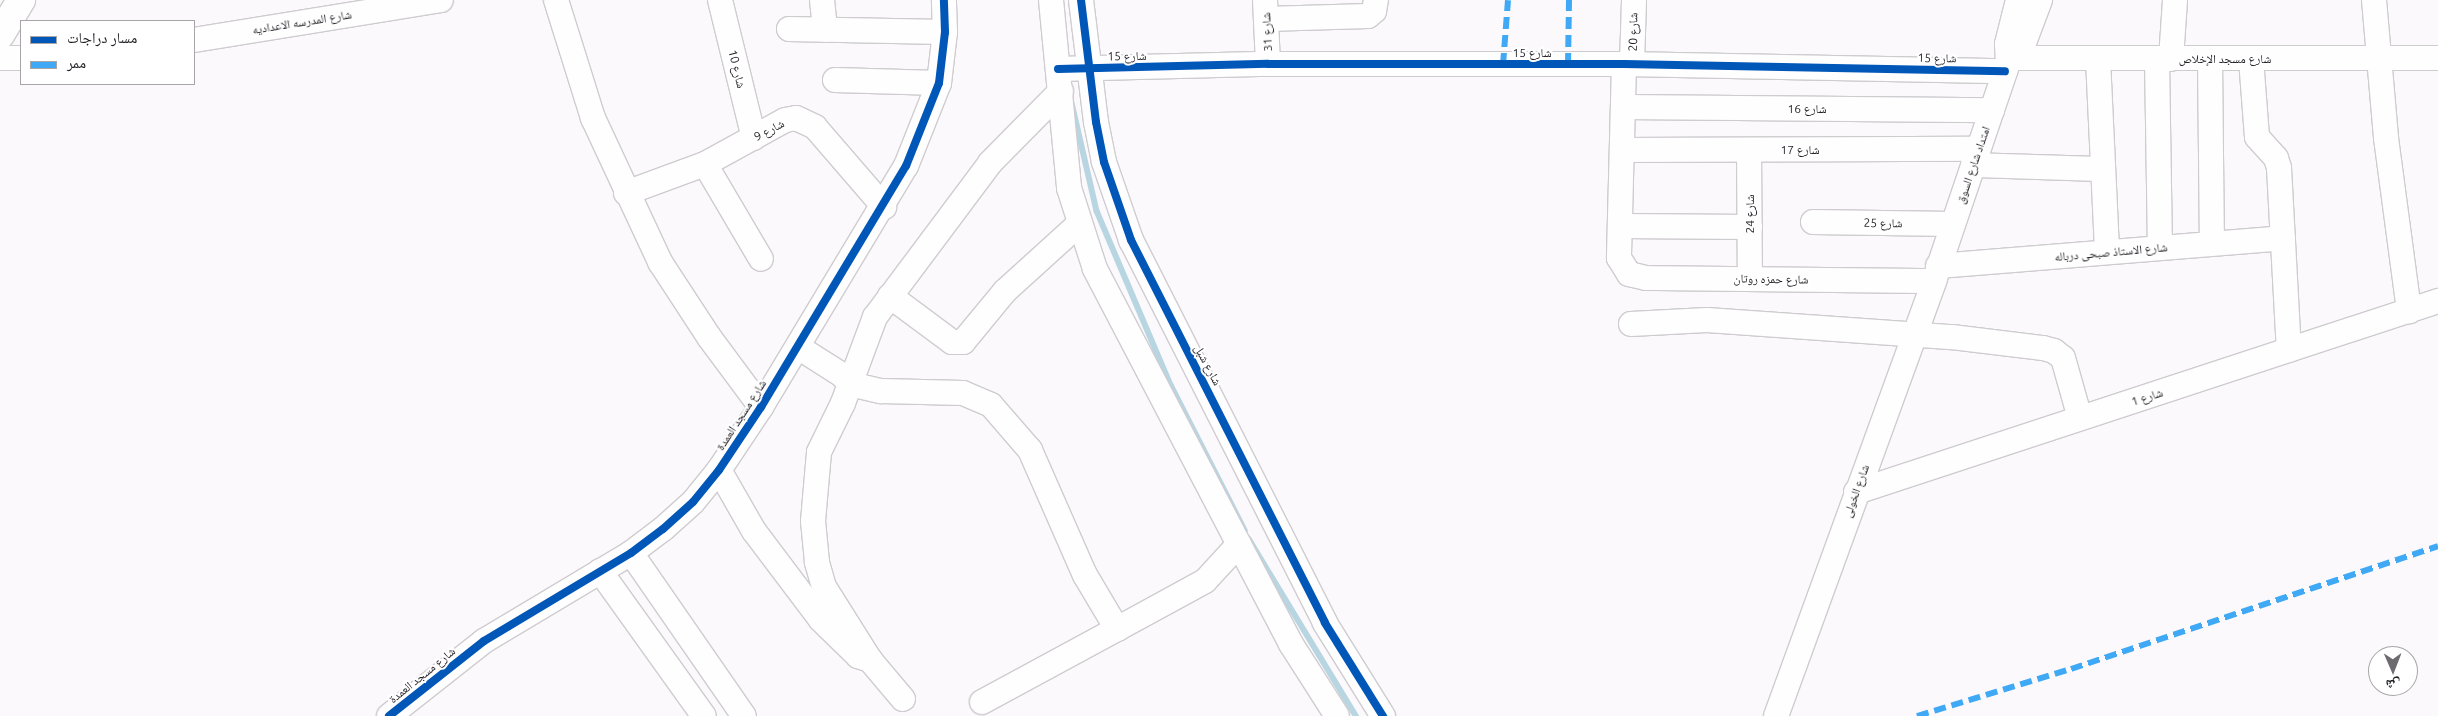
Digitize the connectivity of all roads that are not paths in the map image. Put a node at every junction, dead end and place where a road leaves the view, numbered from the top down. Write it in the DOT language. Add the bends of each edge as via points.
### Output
graph roads {
  1 [pos="21,0"];
  2 [pos="441,0"];
  3 [pos="556,0"];
  4 [pos="720,0"];
  5 [pos="822,0"];
  6 [pos="944,0"];
  7 [pos="1051,0"];
  8 [pos="1081,0"];
  9 [pos="1376,0"];
  10 [pos="1634,0"];
  11 [pos="2018,0"];
  12 [pos="2040,0"];
  13 [pos="2174,0"];
  14 [pos="2374,0"];
  15 [pos="1265,9"];
  16 [pos="789,29"];
  17 [pos="825,30"];
  18 [pos="945,32"];
  19 [pos="0,35"];
  20 [pos="195,40"];
  21 [pos="0,58"];
  22 [pos="20,58"];
  23 [pos="2438,58"];
  24 [pos="2098,59"];
  25 [pos="2164,59"];
  26 [pos="2210,59"];
  27 [pos="2251,59"];
  28 [pos="2380,59"];
  29 [pos="1268,64"];
  30 [pos="1628,64"];
  31 [pos="2009,64"];
  32 [pos="1090,69"];
  33 [pos="835,80"];
  34 [pos="1060,80"];
  35 [pos="938,83"];
  36 [pos="1623,107"];
  37 [pos="1992,110"];
  38 [pos="754,138"];
  39 [pos="1622,150"];
  40 [pos="1749,150"];
  41 [pos="1976,157"];
  42 [pos="705,164"];
  43 [pos="2103,169"];
  44 [pos="626,193"];
  45 [pos="884,207"];
  46 [pos="1813,222"];
  47 [pos="1079,224"];
  48 [pos="1953,224"];
  49 [pos="1621,226"];
  50 [pos="1750,227"];
  51 [pos="2283,238"];
  52 [pos="2212,243"];
  53 [pos="2160,248"];
  54 [pos="2106,252"];
  55 [pos="1619,258"];
  56 [pos="761,260"];
  57 [pos="1936,273"];
  58 [pos="1750,279"];
  59 [pos="890,296"];
  60 [pos="2438,301"];
  61 [pos="2408,311"];
  62 [pos="1630,324"];
  63 [pos="1914,335"];
  64 [pos="798,347"];
  65 [pos="2289,350"];
  66 [pos="850,384"];
  67 [pos="761,408"];
  68 [pos="2080,418"];
  69 [pos="719,470"];
  70 [pos="1856,492"];
  71 [pos="1239,544"];
  72 [pos="631,553"];
  73 [pos="600,571"];
  74 [pos="1117,629"];
  75 [pos="870,660"];
  76 [pos="903,699"];
  77 [pos="982,702"];
  78 [pos="389,716"];
  79 [pos="704,716"];
  80 [pos="744,716"];
  81 [pos="1337,716"];
  82 [pos="1383,716"];
  83 [pos="1776,716"];
  1 -- 19 [label="main road"];
  2 -- 20 [label="street, شارع المدرسه الاعداديه"];
  3 -- 44 [label="street" via="593,118"];
  4 -- 38 [label="street, شارع 10"];
  5 -- 17 [label="street"];
  6 -- 18 [label="street, شارع مسجد العمدة"];
  7 -- 34 [label="street"];
  8 -- 32 [label="street, شارع شبل"];
  9 -- 15 [label="street" via="1374,11 1368,16"];
  10 -- 30 [label="street, شارع 20"];
  11 -- 31 [label="street, امتداد شارع السوق" via="2007,44"];
  12 -- 31 [label="street, امتداد شارع السوق" via="2026,40"];
  13 -- 25 [label="street"];
  14 -- 28 [label="street"];
  15 -- 29 [label="street, شارع 31"];
  16 -- 17 [label="street"];
  17 -- 18 [label="street"];
  18 -- 35 [label="street, شارع مسجد العمدة"];
  21 -- 22 [label="street"];
  23 -- 28 [label="street, شارع مسجد الإخلاص"];
  24 -- 25 [label="street, شارع مسجد الإخلاص"];
  24 -- 31 [label="street, شارع مسجد الإخلاص"];
  24 -- 43 [label="street"];
  25 -- 26 [label="street, شارع مسجد الإخلاص"];
  25 -- 53 [label="street"];
  26 -- 27 [label="street, شارع مسجد الإخلاص"];
  26 -- 52 [label="street"];
  27 -- 28 [label="street, شارع مسجد الإخلاص"];
  27 -- 51 [label="street" via="2257,137 2276,158 2279,168"];
  28 -- 61 [label="street" via="2386,138"];
  29 -- 30 [label="street, شارع 15"];
  29 -- 32 [label="street, شارع 15"];
  30 -- 31 [label="street, شارع 15"];
  30 -- 36 [label="street, شارع 20"];
  31 -- 37 [label="street, امتداد شارع السوق"];
  32 -- 34 [label="street, شارع 15"];
  32 -- 82 [label="street, شارع شبل" via="1104,162 1131,240 1325,623"];
  33 -- 35 [label="street"];
  34 -- 47 [label="street" via="1069,188"];
  34 -- 59 [label="street" via="990,163"];
  35 -- 45 [label="street, شارع مسجد العمدة" via="906,166"];
  36 -- 37 [label="street, شارع 16"];
  36 -- 39 [label="street, شارع 20"];
  37 -- 41 [label="street, امتداد شارع السوق"];
  38 -- 42 [label="street, شارع 9"];
  38 -- 45 [label="street, شارع 9" via="785,120 806,121 815,127"];
  39 -- 40 [label="street, شارع 17"];
  39 -- 49 [label="street, شارع 20"];
  40 -- 41 [label="street, شارع 17"];
  40 -- 50 [label="street, شارع 24"];
  41 -- 43 [label="street, شارع 17"];
  41 -- 48 [label="street, امتداد شارع السوق"];
  42 -- 44 [label="street, شارع 9"];
  42 -- 56 [label="street"];
  43 -- 54 [label="street"];
  44 -- 67 [label="street" via="660,262"];
  45 -- 64 [label="street, شارع مسجد العمدة"];
  46 -- 48 [label="street, شارع 25"];
  47 -- 59 [label="street" via="1005,291 963,342 952,342"];
  47 -- 71 [label="street" via="1114,310 1162,392"];
  48 -- 57 [label="street, امتداد شارع السوق"];
  49 -- 50 [label="street"];
  49 -- 55 [label="street, شارع 20"];
  50 -- 58 [label="street, شارع 24"];
  51 -- 52 [label="street, شارع الاستاذ صبحى درباله"];
  51 -- 65 [label="street"];
  52 -- 53 [label="street, شارع الاستاذ صبحى درباله"];
  53 -- 54 [label="street, شارع الاستاذ صبحى درباله"];
  54 -- 57 [label="street, شارع الاستاذ صبحى درباله"];
  55 -- 58 [label="street, شارع حمزه روتان" via="1629,274 1637,278"];
  57 -- 58 [label="street, شارع حمزه روتان"];
  57 -- 63 [label="street, شارع الخولى"];
  59 -- 66 [label="street" via="865,339"];
  60 -- 61 [label="street, شارع 1"];
  61 -- 65 [label="street, شارع 1"];
  62 -- 63 [label="street" via="1707,320"];
  63 -- 68 [label="street" via="2054,351 2063,358"];
  63 -- 70 [label="street, شارع الخولى"];
  64 -- 66 [label="street" via="842,375"];
  64 -- 67 [label="street, شارع مسجد العمدة"];
  65 -- 68 [label="street, شارع 1"];
  66 -- 74 [label="street" via="881,391 951,391 991,405 1030,450 1084,575"];
  66 -- 75 [label="street" via="819,452 814,521 817,562 824,587"];
  67 -- 69 [label="street, شارع مسجد العمدة"];
  68 -- 70 [label="street, شارع 1"];
  69 -- 72 [label="street, شارع مسجد العمدة" via="693,502"];
  69 -- 75 [label="street" via="754,532 821,620 858,656"];
  70 -- 83 [label="street, شارع الخولى"];
  71 -- 74 [label="street" via="1204,581"];
  71 -- 81 [label="street" via="1291,644"];
  72 -- 73 [label="street, شارع مسجد العمدة"];
  72 -- 80 [label="street"];
  73 -- 78 [label="street, شارع مسجد العمدة" via="484,641"];
  73 -- 79 [label="street"];
  74 -- 77 [label="street"];
  75 -- 76 [label="street"];
}
